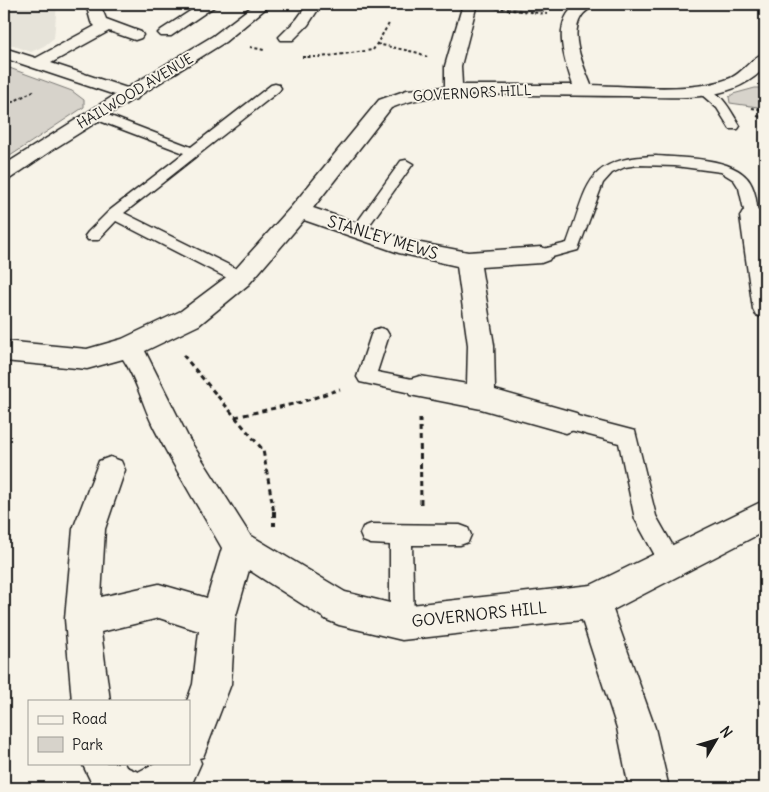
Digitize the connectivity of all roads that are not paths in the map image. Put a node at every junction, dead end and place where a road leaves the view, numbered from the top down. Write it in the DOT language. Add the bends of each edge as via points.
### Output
graph roads {
  1 [pos="93,4"];
  2 [pos="311,4"];
  3 [pos="470,4"];
  4 [pos="588,4"];
  5 [pos="220,6"];
  6 [pos="260,8"];
  7 [pos="106,26"];
  8 [pos="166,33"];
  9 [pos="136,35"];
  10 [pos="287,37"];
  11 [pos="4,52"];
  12 [pos="765,58"];
  13 [pos="36,65"];
  14 [pos="757,78"];
  15 [pos="275,88"];
  16 [pos="454,91"];
  17 [pos="584,91"];
  18 [pos="705,91"];
  19 [pos="131,95"];
  20 [pos="96,115"];
  21 [pos="734,126"];
  22 [pos="193,152"];
  23 [pos="406,164"];
  24 [pos="4,174"];
  25 [pos="300,211"];
  26 [pos="114,214"];
  27 [pos="758,217"];
  28 [pos="358,231"];
  29 [pos="93,236"];
  30 [pos="541,255"];
  31 [pos="468,260"];
  32 [pos="241,278"];
  33 [pos="765,309"];
  34 [pos="380,335"];
  35 [pos="129,347"];
  36 [pos="4,352"];
  37 [pos="420,387"];
  38 [pos="481,398"];
  39 [pos="566,421"];
  40 [pos="110,470"];
  41 [pos="765,515"];
  42 [pos="371,534"];
  43 [pos="411,535"];
  44 [pos="460,535"];
  45 [pos="247,551"];
  46 [pos="671,562"];
  47 [pos="593,602"];
  48 [pos="82,619"];
  49 [pos="218,619"];
  50 [pos="402,623"];
  51 [pos="91,700"];
  52 [pos="190,740"];
  53 [pos="103,764"];
  54 [pos="181,764"];
  55 [pos="127,788"];
  56 [pos="149,788"];
  57 [pos="649,788"];
  1 -- 7 [label="street" via="99,22"];
  2 -- 10 [label="street" via="303,22"];
  3 -- 16 [label="street" via="453,66"];
  4 -- 17 [label="street" via="574,13 568,35"];
  5 -- 6 [label="street"];
  5 -- 8 [label="street"];
  6 -- 19 [label="street, HAILWOOD AVENUE" via="220,39"];
  7 -- 9 [label="street"];
  7 -- 13 [label="street"];
  11 -- 13 [label="street"];
  12 -- 14 [label="street"];
  13 -- 19 [label="street"];
  14 -- 18 [label="street, GOVERNORS HILL"];
  15 -- 22 [label="lane"];
  16 -- 17 [label="street, GOVERNORS HILL"];
  16 -- 25 [label="street, GOVERNORS HILL" via="407,95 385,104"];
  17 -- 18 [label="street, GOVERNORS HILL"];
  18 -- 21 [label="lane" via="722,106"];
  19 -- 20 [label="street, HAILWOOD AVENUE"];
  20 -- 22 [label="lane"];
  20 -- 24 [label="street, HAILWOOD AVENUE"];
  22 -- 26 [label="lane"];
  23 -- 28 [label="lane"];
  25 -- 28 [label="street, STANLEY MEWS"];
  25 -- 32 [label="street, GOVERNORS HILL"];
  26 -- 29 [label="lane"];
  26 -- 32 [label="lane"];
  27 -- 30 [label="lane" via="745,182 725,168 634,160 618,164 596,182 573,246"];
  27 -- 33 [label="street"];
  28 -- 31 [label="street, STANLEY MEWS" via="407,248"];
  30 -- 31 [label="street, STANLEY MEWS"];
  31 -- 38 [label="street" via="481,346"];
  32 -- 35 [label="street, GOVERNORS HILL" via="190,318"];
  34 -- 37 [label="lane" via="366,377"];
  35 -- 36 [label="street, GOVERNORS HILL" via="86,359"];
  35 -- 45 [label="street, GOVERNORS HILL" via="141,365 179,448"];
  37 -- 38 [label="street"];
  38 -- 39 [label="street"];
  39 -- 46 [label="lane" via="628,437 646,518"];
  40 -- 48 [label="street" via="89,529"];
  41 -- 46 [label="street, GOVERNORS HILL"];
  42 -- 43 [label="lane"];
  43 -- 44 [label="lane"];
  43 -- 50 [label="lane"];
  45 -- 49 [label="street"];
  45 -- 50 [label="street, GOVERNORS HILL" via="339,608"];
  46 -- 47 [label="street, GOVERNORS HILL"];
  47 -- 50 [label="street, GOVERNORS HILL"];
  47 -- 57 [label="street" via="636,728"];
  48 -- 49 [label="street" via="159,601"];
  48 -- 51 [label="street"];
  49 -- 52 [label="street" via="212,684"];
  53 -- 55 [label="street" via="112,782"];
  54 -- 56 [label="street" via="176,774"];
}
